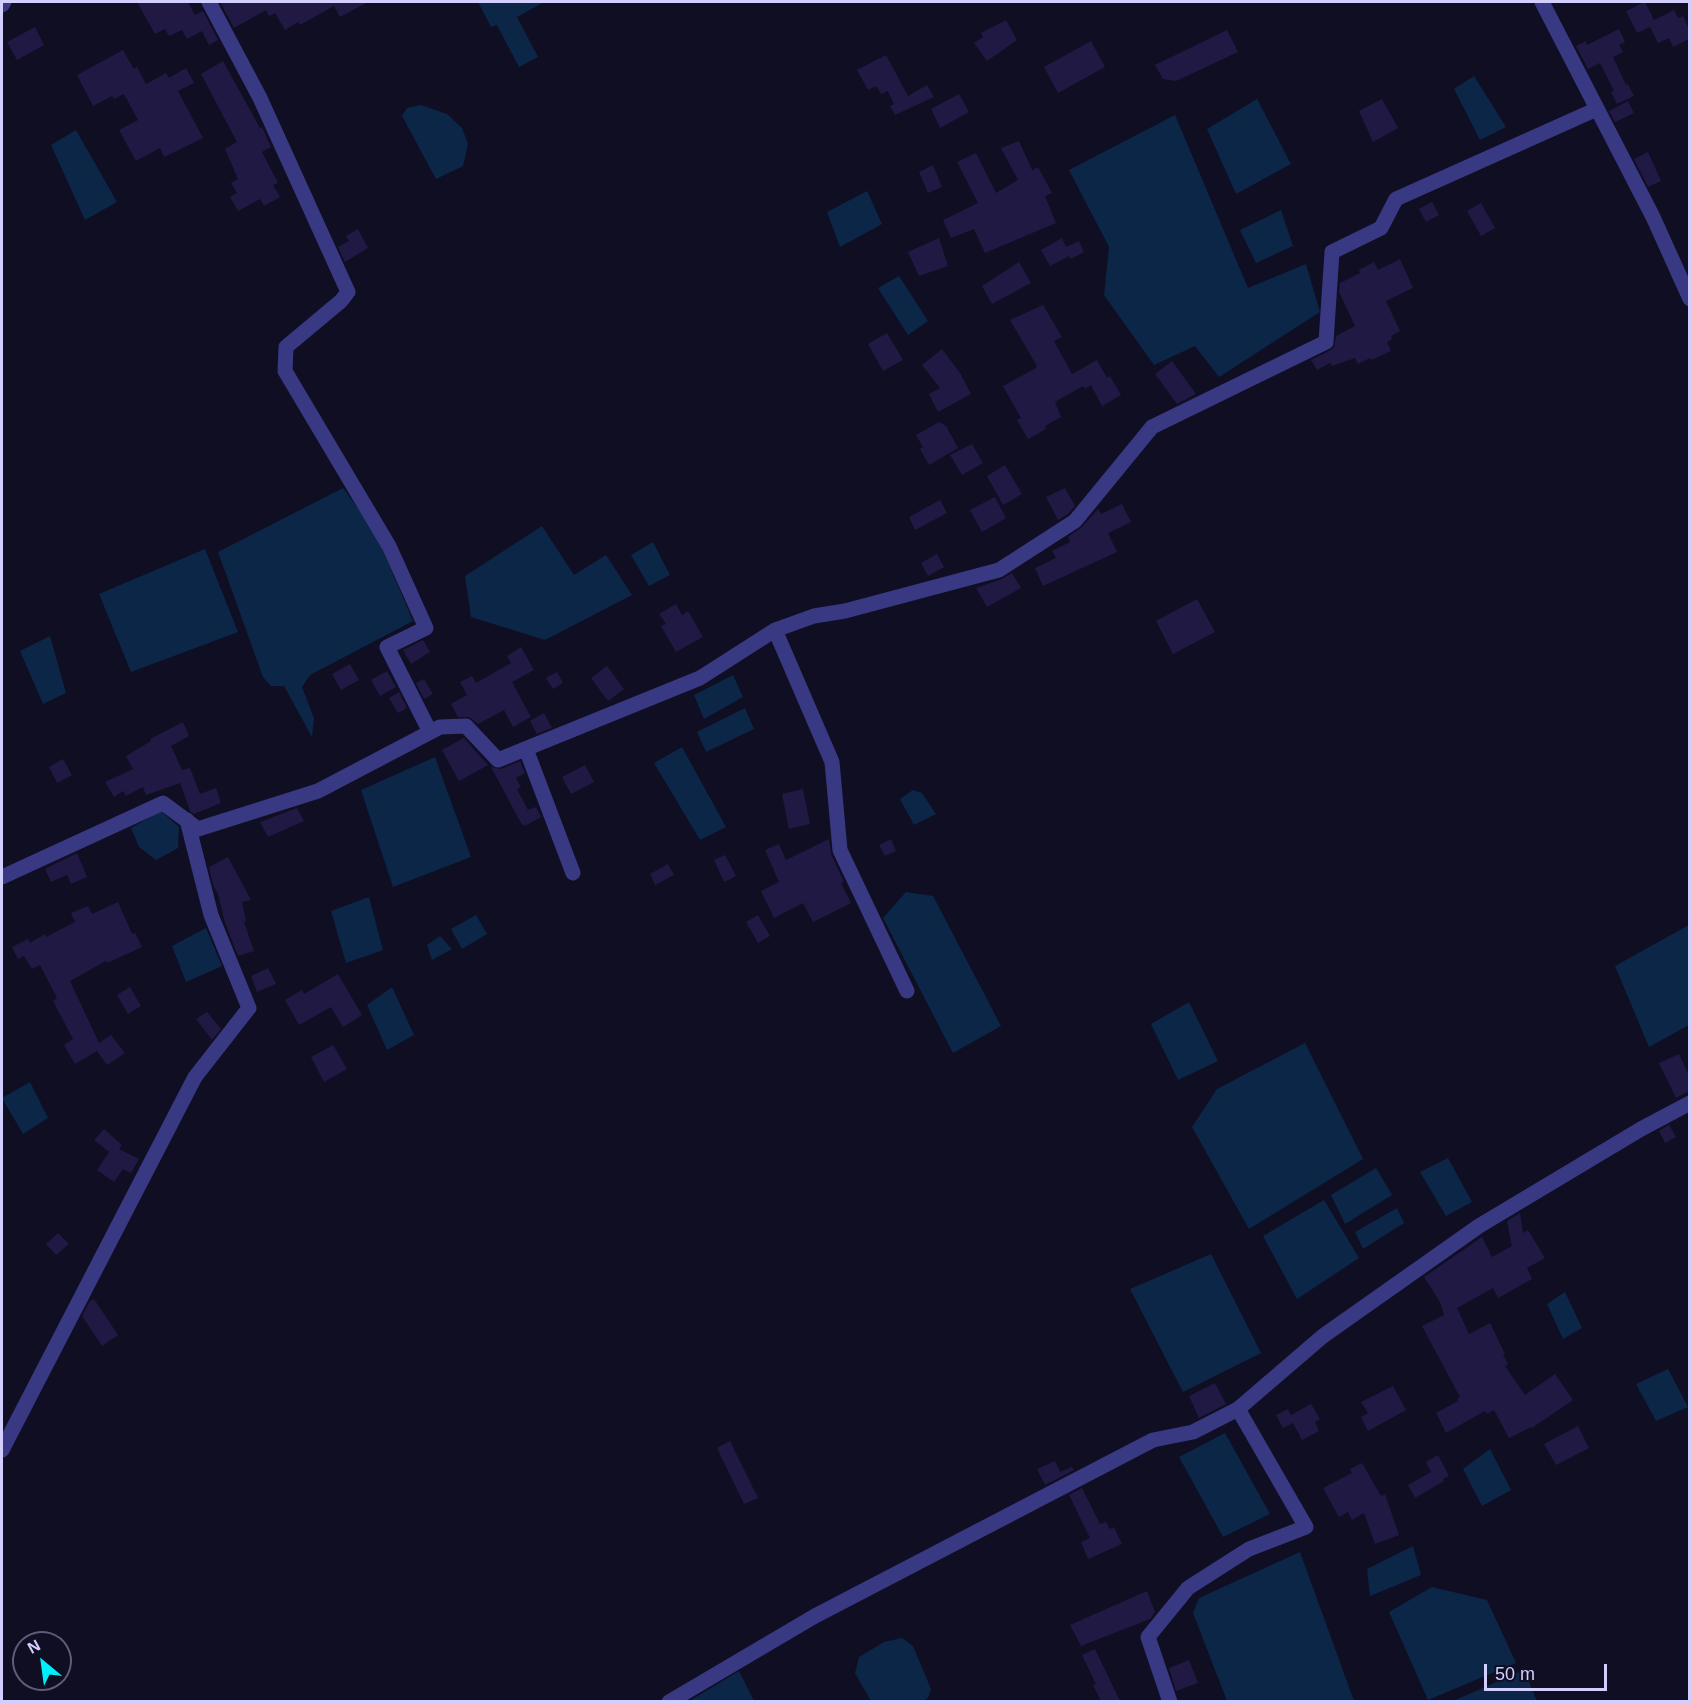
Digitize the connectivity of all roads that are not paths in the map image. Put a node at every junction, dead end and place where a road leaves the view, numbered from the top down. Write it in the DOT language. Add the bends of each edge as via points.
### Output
graph roads {
  1 [pos="209,2"];
  2 [pos="1542,2"];
  3 [pos="1597,109"];
  4 [pos="1689,299"];
  5 [pos="775,630"];
  6 [pos="430,732"];
  7 [pos="526,749"];
  8 [pos="187,820"];
  9 [pos="573,873"];
  10 [pos="2,877"];
  11 [pos="907,991"];
  12 [pos="1689,1103"];
  13 [pos="1238,1408"];
  14 [pos="2,1450"];
  15 [pos="669,1701"];
  16 [pos="1170,1701"];
  1 -- 6 [label="street" via="260,98 348,292 286,347 285,371 389,546 426,628 387,647"];
  2 -- 3 [label="street"];
  3 -- 4 [label="street" via="1653,217"];
  3 -- 5 [label="street" via="1396,199 1381,228 1332,252 1326,342 1152,427 1066,528 999,570 814,616"];
  5 -- 7 [label="street" via="700,678"];
  5 -- 11 [label="street" via="832,762 840,850"];
  6 -- 7 [label="street" via="466,726 498,760"];
  6 -- 8 [label="street" via="318,791 198,829"];
  7 -- 9 [label="street"];
  8 -- 10 [label="street" via="163,803"];
  8 -- 14 [label="street" via="211,915 249,1008 195,1077"];
  12 -- 13 [label="street" via="1479,1226 1323,1336"];
  13 -- 15 [label="street" via="1193,1432 1153,1440 815,1616"];
  13 -- 16 [label="street" via="1306,1527 1249,1549 1188,1588 1148,1637"];
}
